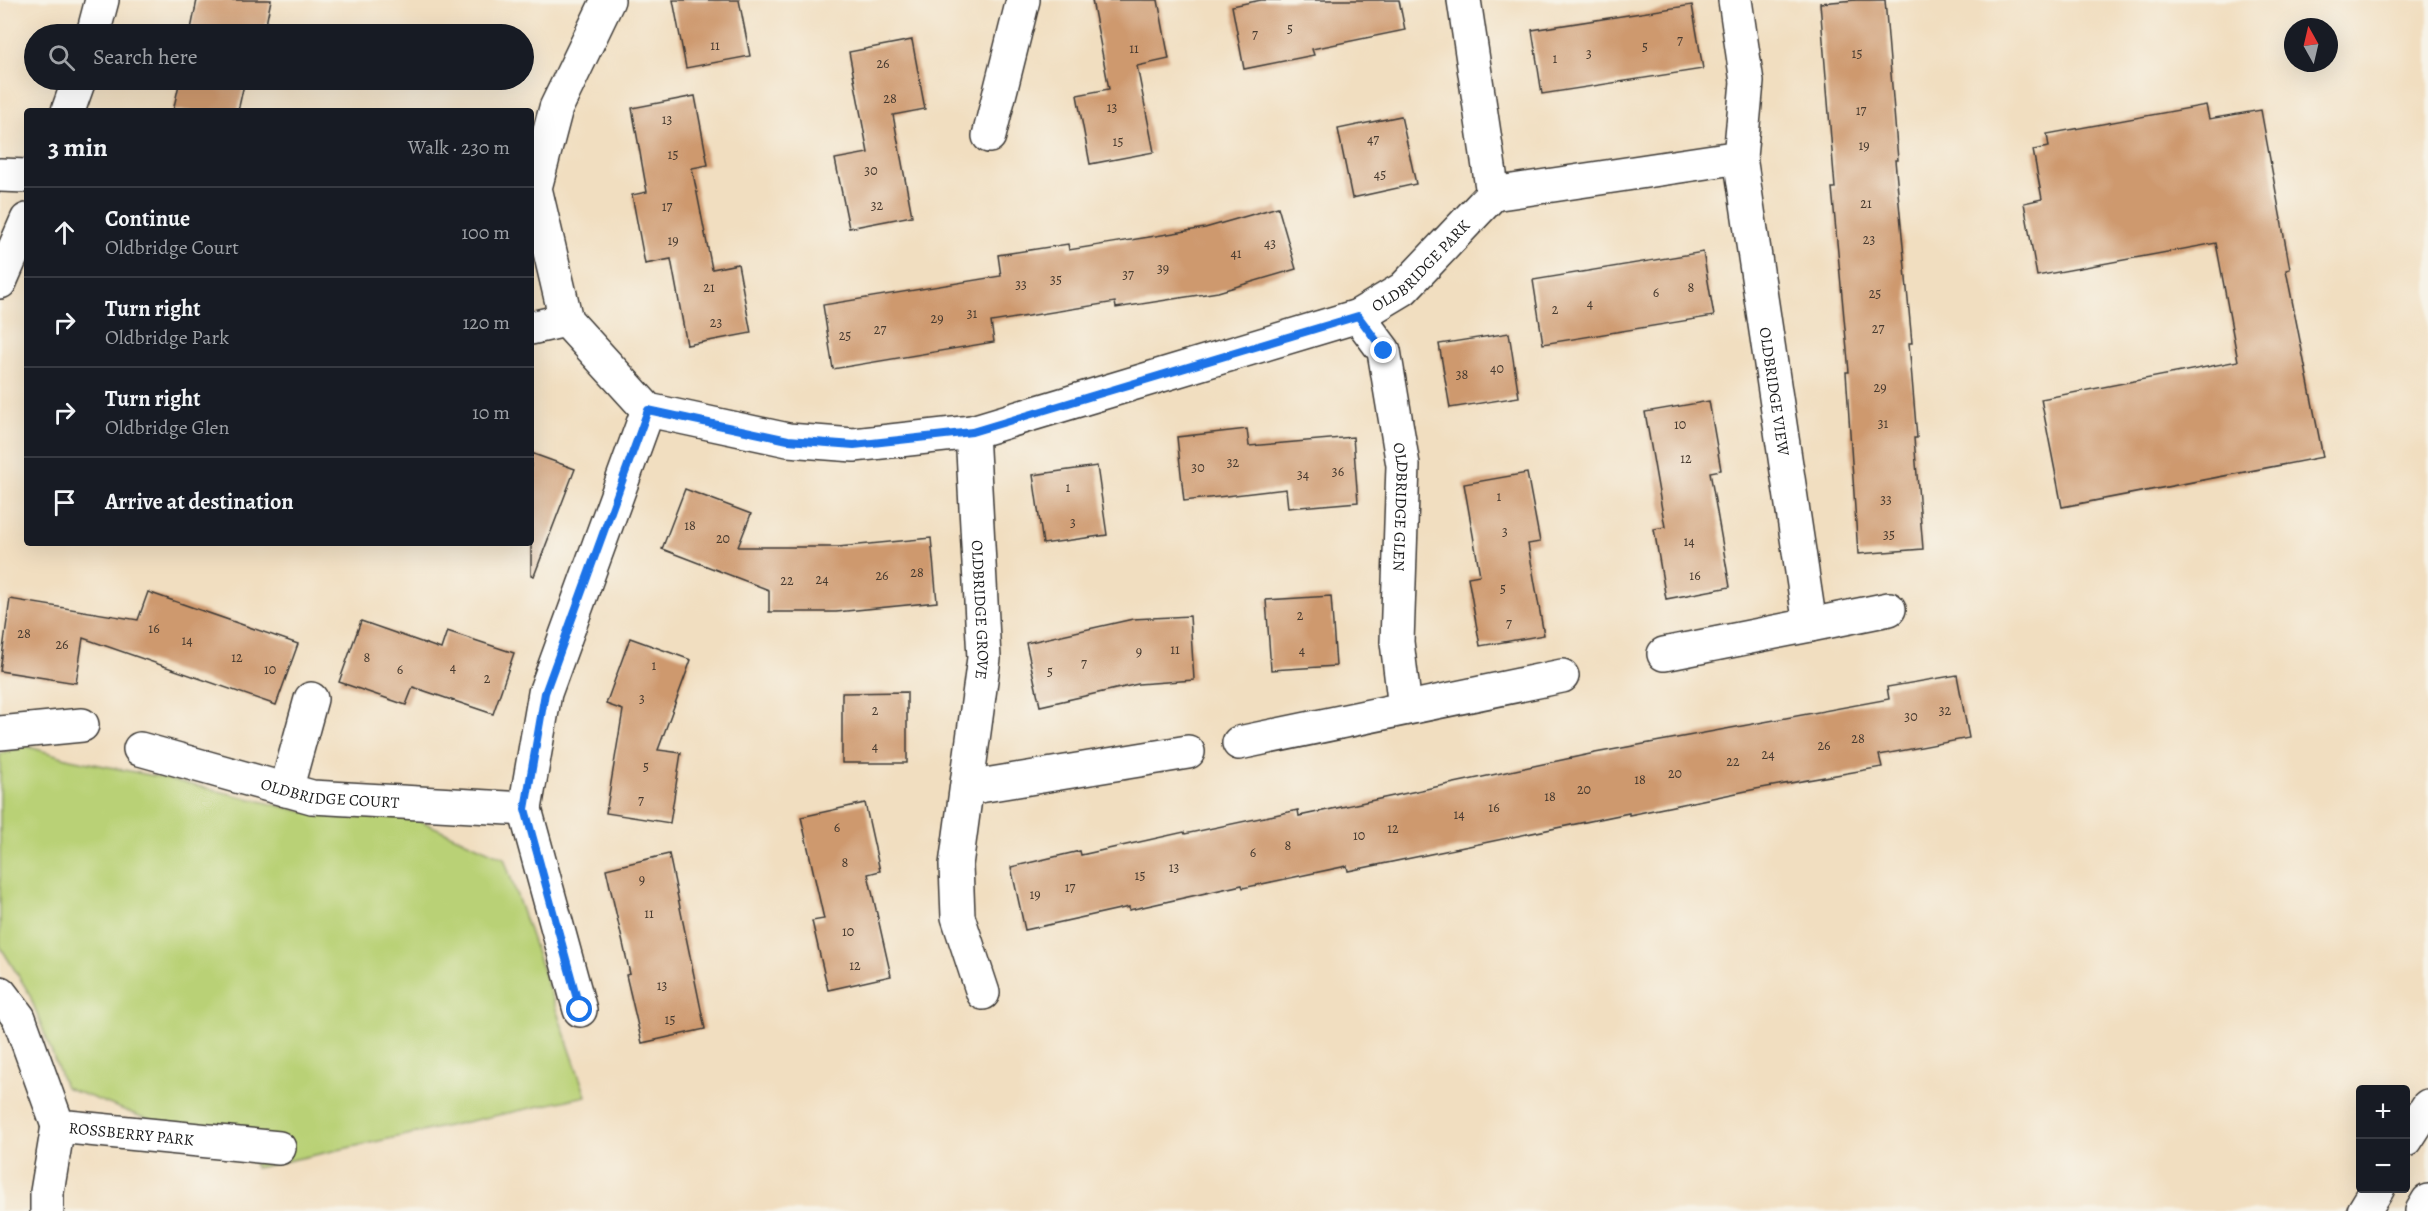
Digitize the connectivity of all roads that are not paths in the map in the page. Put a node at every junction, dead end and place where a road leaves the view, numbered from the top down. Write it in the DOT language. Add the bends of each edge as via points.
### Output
graph roads {
  1 [pos="102,0"];
  2 [pos="608,0"];
  3 [pos="1023,0"];
  4 [pos="1464,0"];
  5 [pos="1735,0"];
  6 [pos="96,24"];
  7 [pos="75,90"];
  8 [pos="69,108"];
  9 [pos="989,136"];
  10 [pos="1740,157"];
  11 [pos="0,175"];
  12 [pos="24,176"];
  13 [pos="1493,194"];
  14 [pos="24,227"];
  15 [pos="0,282"];
  16 [pos="1358,316"];
  17 [pos="566,320"];
  18 [pos="534,327"];
  19 [pos="648,410"];
  20 [pos="972,432"];
  21 [pos="1888,609"];
  22 [pos="1810,625"];
  23 [pos="1664,654"];
  24 [pos="1562,676"];
  25 [pos="311,699"];
  26 [pos="1405,708"];
  27 [pos="82,724"];
  28 [pos="0,733"];
  29 [pos="1239,743"];
  30 [pos="140,749"];
  31 [pos="1188,752"];
  32 [pos="967,788"];
  33 [pos="286,790"];
  34 [pos="525,809"];
  35 [pos="0,993"];
  36 [pos="983,993"];
  37 [pos="580,1010"];
  38 [pos="2428,1106"];
  39 [pos="58,1126"];
  40 [pos="2407,1139"];
  41 [pos="279,1148"];
  42 [pos="2375,1193"];
  43 [pos="2428,1201"];
  44 [pos="47,1211"];
  45 [pos="2364,1211"];
  46 [pos="2422,1211"];
  1 -- 6 [label="street"];
  2 -- 17 [label="street" via="556,108 535,188"];
  3 -- 9 [label="street"];
  4 -- 13 [label="street"];
  5 -- 10 [label="street, OLDBRIDGE VIEW" via="1747,82"];
  7 -- 8 [label="street"];
  10 -- 13 [label="street"];
  10 -- 22 [label="street, OLDBRIDGE VIEW"];
  11 -- 12 [label="street"];
  13 -- 16 [label="street, OLDBRIDGE PARK" via="1402,288"];
  14 -- 15 [label="street"];
  16 -- 20 [label="street, OLDBRIDGE PARK"];
  16 -- 26 [label="street, OLDBRIDGE GLEN" via="1384,351 1403,465 1397,642"];
  17 -- 18 [label="street"];
  17 -- 19 [label="street"];
  19 -- 20 [label="street, OLDBRIDGE PARK" via="788,440 854,445"];
  19 -- 34 [label="street" via="545,693"];
  20 -- 32 [label="street, OLDBRIDGE GROVE" via="984,658"];
  21 -- 22 [label="street"];
  22 -- 23 [label="street"];
  24 -- 26 [label="street"];
  25 -- 33 [label="street"];
  26 -- 29 [label="street"];
  27 -- 28 [label="street"];
  30 -- 33 [label="street, OLDBRIDGE COURT"];
  31 -- 32 [label="street"];
  32 -- 36 [label="street, OLDBRIDGE GROVE" via="956,865 958,917"];
  33 -- 34 [label="street, OLDBRIDGE COURT" via="312,797"];
  34 -- 37 [label="street"];
  35 -- 39 [label="street, ROSSBERRY PARK" via="19,1018"];
  38 -- 40 [label="street"];
  39 -- 41 [label="street, ROSSBERRY PARK"];
  39 -- 44 [label="street"];
  42 -- 45 [label="street"];
  43 -- 46 [label="street"];
}
